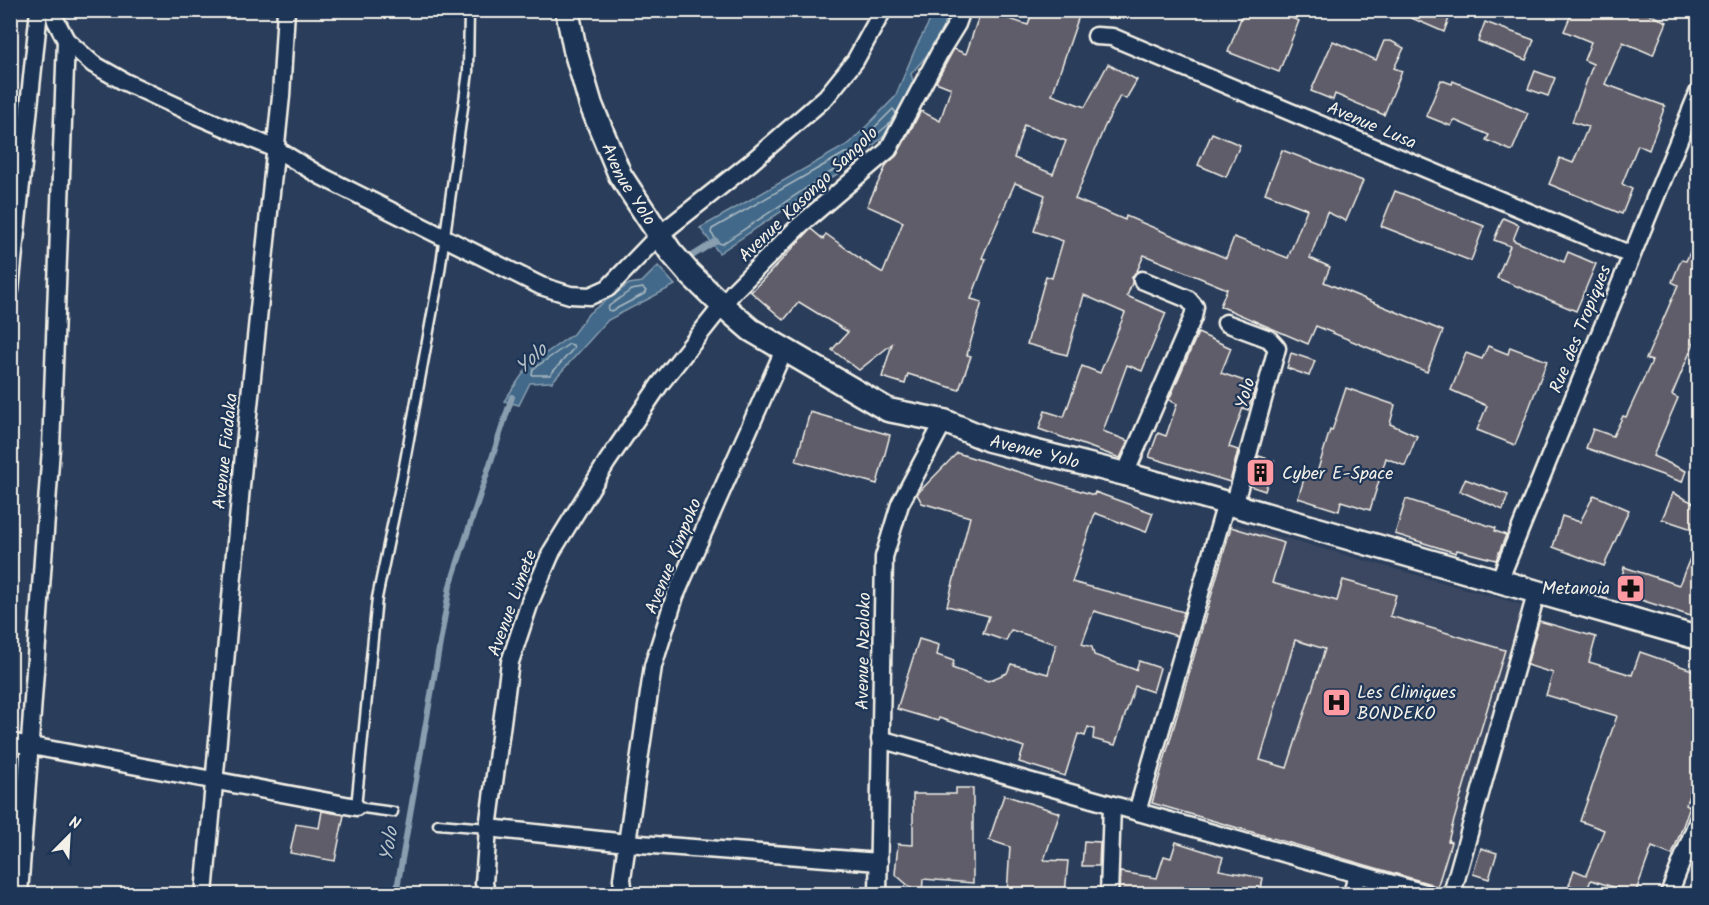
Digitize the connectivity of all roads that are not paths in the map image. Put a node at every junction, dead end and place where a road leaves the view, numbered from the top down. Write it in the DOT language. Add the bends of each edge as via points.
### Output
graph roads {
  1 [pos="39,10"];
  2 [pos="53,10"];
  3 [pos="286,10"];
  4 [pos="469,10"];
  5 [pos="567,10"];
  6 [pos="883,10"];
  7 [pos="962,10"];
  8 [pos="1096,36"];
  9 [pos="66,40"];
  10 [pos="1698,93"];
  11 [pos="276,150"];
  12 [pos="443,236"];
  13 [pos="665,243"];
  14 [pos="1631,255"];
  15 [pos="1142,280"];
  16 [pos="10,290"];
  17 [pos="722,305"];
  18 [pos="1226,323"];
  19 [pos="784,350"];
  20 [pos="944,422"];
  21 [pos="1125,474"];
  22 [pos="1230,504"];
  23 [pos="1500,581"];
  24 [pos="1537,591"];
  25 [pos="1698,638"];
  26 [pos="880,739"];
  27 [pos="10,742"];
  28 [pos="30,745"];
  29 [pos="214,779"];
  30 [pos="1112,805"];
  31 [pos="356,807"];
  32 [pos="393,812"];
  33 [pos="1137,812"];
  34 [pos="1698,820"];
  35 [pos="438,824"];
  36 [pos="488,828"];
  37 [pos="627,843"];
  38 [pos="879,862"];
  39 [pos="1358,875"];
  40 [pos="20,894"];
  41 [pos="204,894"];
  42 [pos="486,894"];
  43 [pos="624,894"];
  44 [pos="878,894"];
  45 [pos="1109,894"];
  46 [pos="1352,894"];
  47 [pos="1428,894"];
  48 [pos="1449,894"];
  49 [pos="1669,894"];
  1 -- 16 [label="street"];
  2 -- 9 [label="street"];
  3 -- 11 [label="street, Avenue Fiadaka"];
  4 -- 12 [label="lane" via="468,72"];
  5 -- 13 [label="street, Avenue Yolo" via="591,105 620,176"];
  6 -- 13 [label="street" via="855,61 826,97"];
  7 -- 17 [label="street, Avenue Kasongo Sangolo" via="888,150 799,226"];
  8 -- 14 [label="street, Avenue Lusa" via="1112,36"];
  9 -- 11 [label="street" via="93,63 125,82"];
  9 -- 28 [label="street" via="51,448"];
  10 -- 14 [label="street, Rue des Tropiques"];
  11 -- 12 [label="street"];
  11 -- 29 [label="street, Avenue Fiadaka"];
  12 -- 13 [label="street" via="541,286 570,295 590,296 608,288"];
  12 -- 31 [label="lane" via="440,271 377,598"];
  13 -- 17 [label="street, Avenue Yolo"];
  14 -- 23 [label="street, Rue des Tropiques"];
  15 -- 21 [label="street" via="1188,299 1195,307"];
  17 -- 19 [label="street, Avenue Yolo" via="751,330"];
  17 -- 36 [label="street, Avenue Limete" via="660,384 552,551 510,662"];
  18 -- 22 [label="street, Yolo" via="1269,339 1277,348"];
  19 -- 20 [label="street, Avenue Yolo" via="888,410"];
  19 -- 37 [label="street, Avenue Kimpoko" via="675,596 653,666"];
  20 -- 21 [label="street, Avenue Yolo" via="989,440"];
  20 -- 26 [label="street, Avenue Nzoloko" via="900,504 884,557"];
  21 -- 22 [label="street, Avenue Yolo"];
  22 -- 23 [label="street, Avenue Yolo"];
  22 -- 33 [label="street"];
  23 -- 24 [label="street, Avenue Yolo"];
  24 -- 25 [label="street, Avenue Yolo"];
  24 -- 48 [label="street" via="1457,879"];
  26 -- 30 [label="street"];
  26 -- 38 [label="street, Avenue Nzoloko"];
  27 -- 28 [label="street"];
  28 -- 29 [label="street"];
  28 -- 40 [label="street"];
  29 -- 31 [label="street"];
  29 -- 41 [label="street, Avenue Fiadaka"];
  30 -- 33 [label="street"];
  30 -- 45 [label="street"];
  31 -- 32 [label="lane"];
  33 -- 39 [label="street"];
  34 -- 49 [label="street"];
  35 -- 36 [label="lane"];
  36 -- 37 [label="street"];
  36 -- 42 [label="street, Avenue Limete"];
  37 -- 38 [label="street"];
  37 -- 43 [label="street, Avenue Kimpoko"];
  38 -- 44 [label="street, Avenue Nzoloko"];
  39 -- 46 [label="street"];
  39 -- 47 [label="street"];
}
